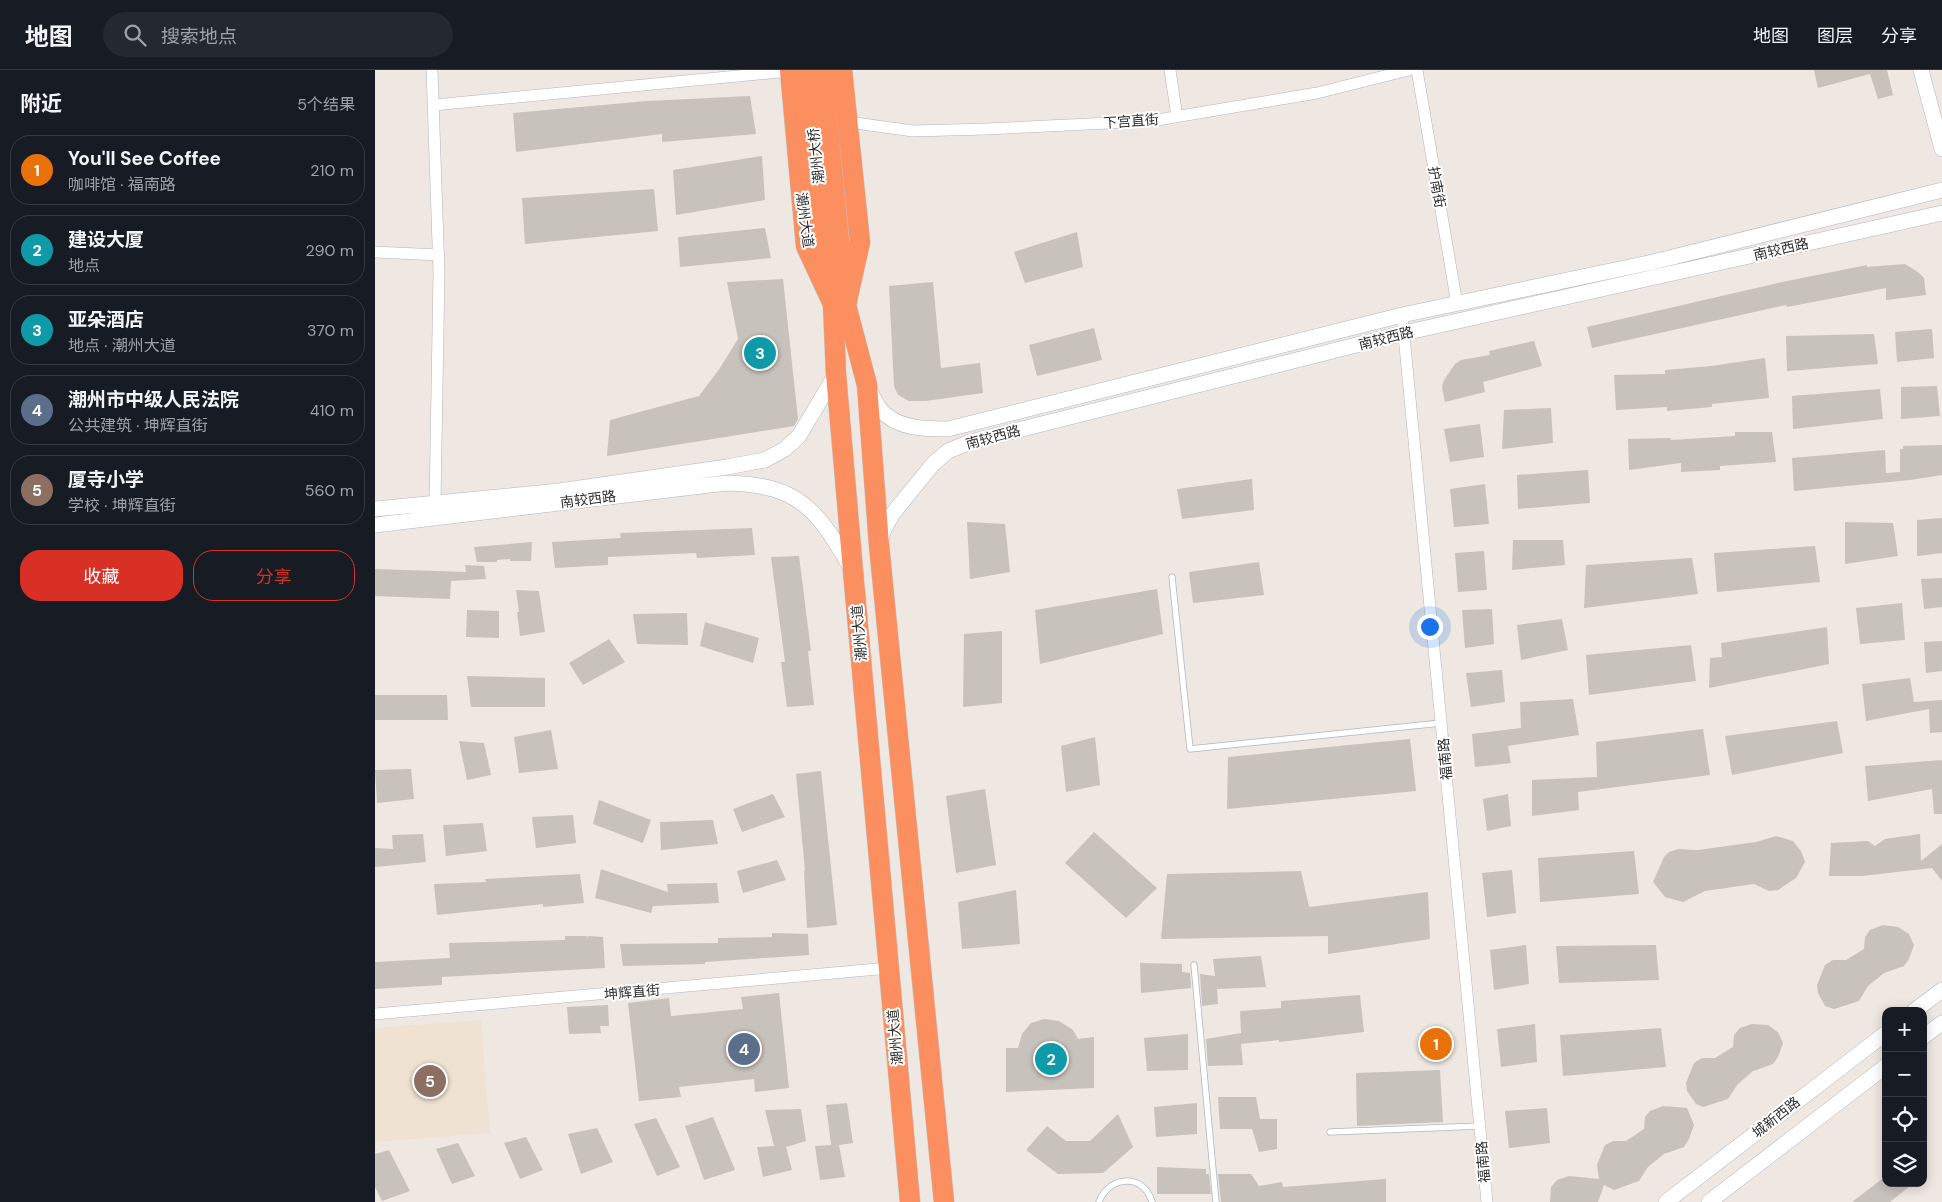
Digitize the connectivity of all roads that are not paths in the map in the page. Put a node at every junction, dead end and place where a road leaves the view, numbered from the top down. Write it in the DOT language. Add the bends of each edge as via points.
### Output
graph roads {
  1 [pos="432,70"];
  2 [pos="796,70"];
  3 [pos="822,70"];
  4 [pos="842,70"];
  5 [pos="1170,70"];
  6 [pos="1409,70"];
  7 [pos="1417,70"];
  8 [pos="1921,70"];
  9 [pos="434,105"];
  10 [pos="1177,117"];
  11 [pos="848,122"];
  12 [pos="1942,149"];
  13 [pos="1942,190"];
  14 [pos="1942,213"];
  15 [pos="832,242"];
  16 [pos="375,252"];
  17 [pos="439,255"];
  18 [pos="839,304"];
  19 [pos="1457,304"];
  20 [pos="1402,315"];
  21 [pos="1404,333"];
  22 [pos="836,374"];
  23 [pos="867,385"];
  24 [pos="435,503"];
  25 [pos="375,509"];
  26 [pos="375,525"];
  27 [pos="879,545"];
  28 [pos="853,571"];
  29 [pos="1172,577"];
  30 [pos="1441,723"];
  31 [pos="1194,965"];
  32 [pos="889,968"];
  33 [pos="1942,990"];
  34 [pos="1920,1007"];
  35 [pos="375,1014"];
  36 [pos="1942,1023"];
  37 [pos="1927,1034"];
  38 [pos="1882,1036"];
  39 [pos="1882,1069"];
  40 [pos="1480,1126"];
  41 [pos="1330,1132"];
  42 [pos="910,1202"];
  43 [pos="944,1202"];
  44 [pos="1099,1202"];
  45 [pos="1152,1202"];
  46 [pos="1216,1202"];
  47 [pos="1487,1202"];
  48 [pos="1666,1202"];
  49 [pos="1709,1202"];
  1 -- 9 [label="street"];
  2 -- 9 [label="street"];
  2 -- 15 [label="highway, 潮州大桥"];
  2 -- 18 [label="highway, 潮州大道" via="806,246"];
  3 -- 15 [label="highway, 潮州大桥"];
  4 -- 11 [label="highway, 潮州大道"];
  5 -- 10 [label="street"];
  6 -- 10 [label="street, 下宫直街" via="1317,93"];
  7 -- 19 [label="street, 护南街"];
  8 -- 12 [label="main road"];
  9 -- 17 [label="street"];
  10 -- 11 [label="street, 下宫直街" via="1151,121 913,131"];
  11 -- 18 [label="highway, 潮州大道" via="860,242"];
  13 -- 19 [label="main road, 南较西路" via="1653,262"];
  14 -- 21 [label="main road, 南较西路"];
  15 -- 18 [label="highway"];
  16 -- 17 [label="street"];
  17 -- 24 [label="street"];
  18 -- 22 [label="highway, 潮州大道"];
  18 -- 23 [label="highway, 潮州大道"];
  19 -- 20 [label="main road, 南较西路"];
  20 -- 21 [label="street, 福南路"];
  20 -- 23 [label="main road, 南较西路" via="948,429 928,430 891,419 880,410"];
  21 -- 27 [label="main road, 南较西路" via="947,451 893,512"];
  21 -- 30 [label="street, 福南路"];
  22 -- 24 [label="main road, 南较西路" via="799,436 785,449 765,460 559,491"];
  22 -- 28 [label="highway, 潮州大道"];
  23 -- 27 [label="highway, 潮州大道"];
  24 -- 25 [label="main road, 南较西路"];
  26 -- 28 [label="main road, 南较西路" via="744,483 773,488 802,502 821,520"];
  27 -- 43 [label="highway, 潮州大道"];
  28 -- 32 [label="highway, 潮州大道"];
  29 -- 30 [label="lane" via="1190,749"];
  30 -- 40 [label="street, 福南路"];
  31 -- 46 [label="lane"];
  32 -- 35 [label="street, 坤辉直街"];
  32 -- 42 [label="highway, 潮州大道"];
  33 -- 34 [label="main road"];
  36 -- 37 [label="main road"];
  38 -- 48 [label="main road, 城新西路"];
  39 -- 49 [label="main road, 城新西路"];
  40 -- 41 [label="lane"];
  40 -- 47 [label="street, 福南路"];
  44 -- 45 [label="lane" via="1108,1187 1124,1180 1141,1185"];
}
